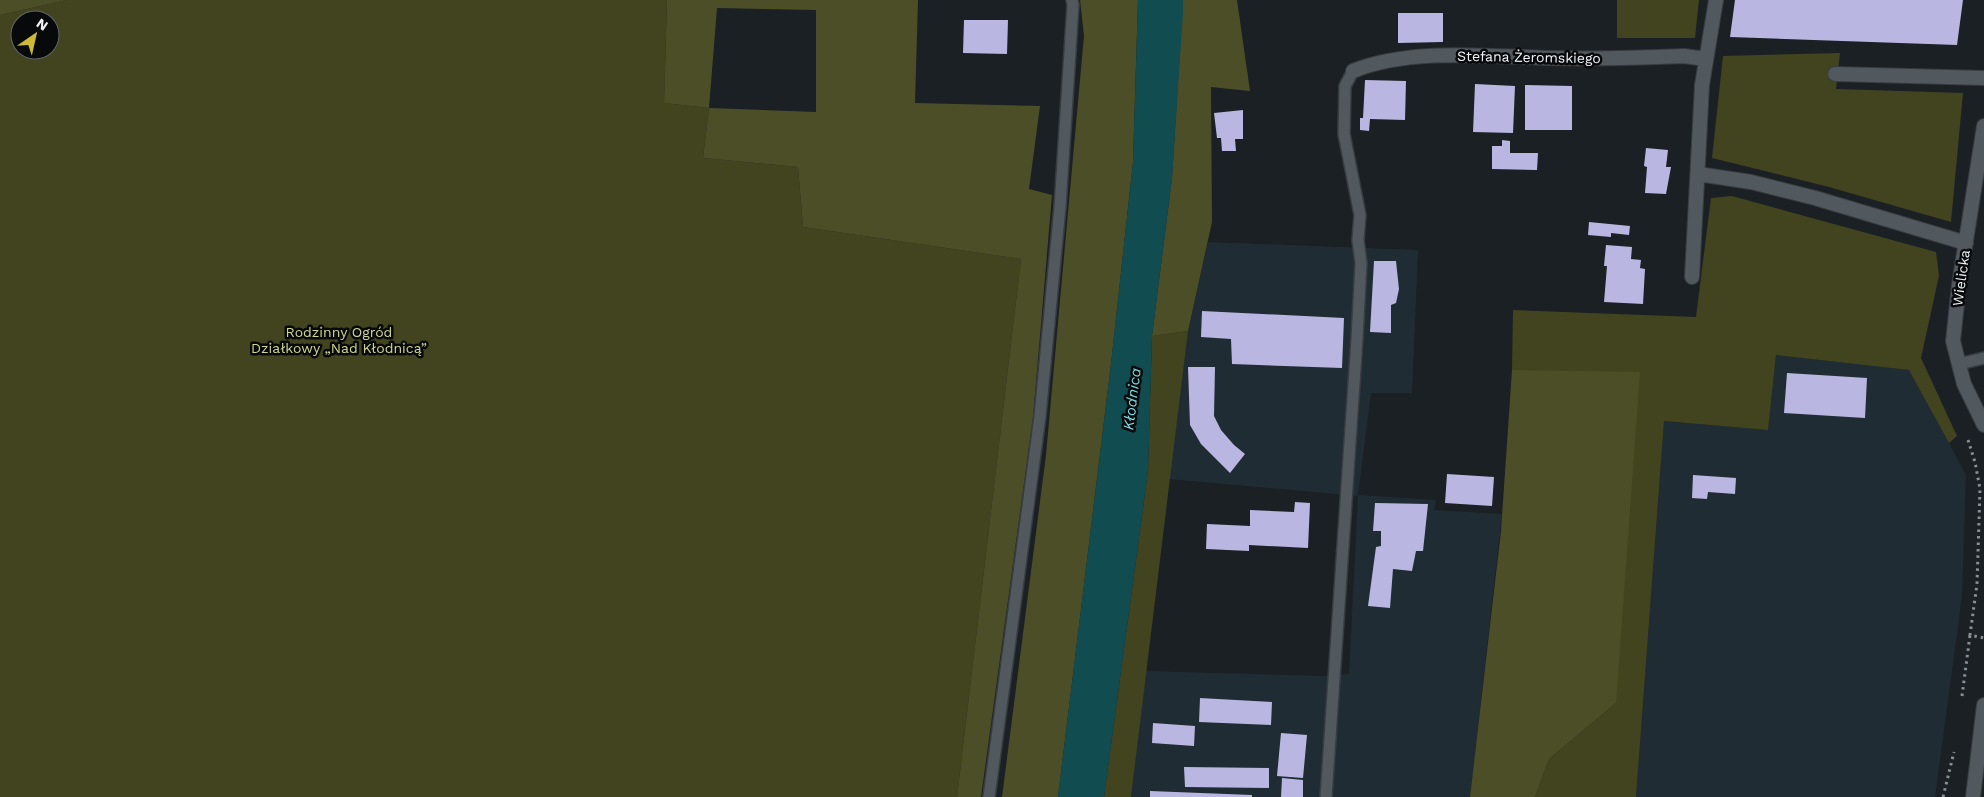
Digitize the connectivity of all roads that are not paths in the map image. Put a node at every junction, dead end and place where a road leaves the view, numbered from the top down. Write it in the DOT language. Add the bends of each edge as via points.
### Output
graph roads {
  1 [pos="1072,0"];
  2 [pos="1716,0"];
  3 [pos="1706,59"];
  4 [pos="1353,71"];
  5 [pos="1835,74"];
  6 [pos="1984,78"];
  7 [pos="1984,126"];
  8 [pos="1698,174"];
  9 [pos="1966,243"];
  10 [pos="1692,276"];
  11 [pos="1984,358"];
  12 [pos="1959,364"];
  13 [pos="1984,425"];
  14 [pos="1984,706"];
  15 [pos="989,797"];
  16 [pos="1326,797"];
  17 [pos="1973,797"];
  1 -- 15 [label="lane" via="1061,198 1040,416"];
  2 -- 3 [label="street"];
  3 -- 4 [label="street, Stefana Żeromskiego" via="1684,56 1549,58 1466,55 1382,61"];
  3 -- 8 [label="street"];
  4 -- 16 [label="lane" via="1345,86 1344,134 1360,215 1358,240 1361,263"];
  5 -- 6 [label="street"];
  7 -- 9 [label="street, Wielicka"];
  8 -- 9 [label="street" via="1751,182 1815,198"];
  8 -- 10 [label="street"];
  9 -- 12 [label="street, Wielicka" via="1953,342"];
  11 -- 12 [label="lane"];
  12 -- 13 [label="street, Wielicka" via="1964,384"];
  14 -- 17 [label="street"];
}
